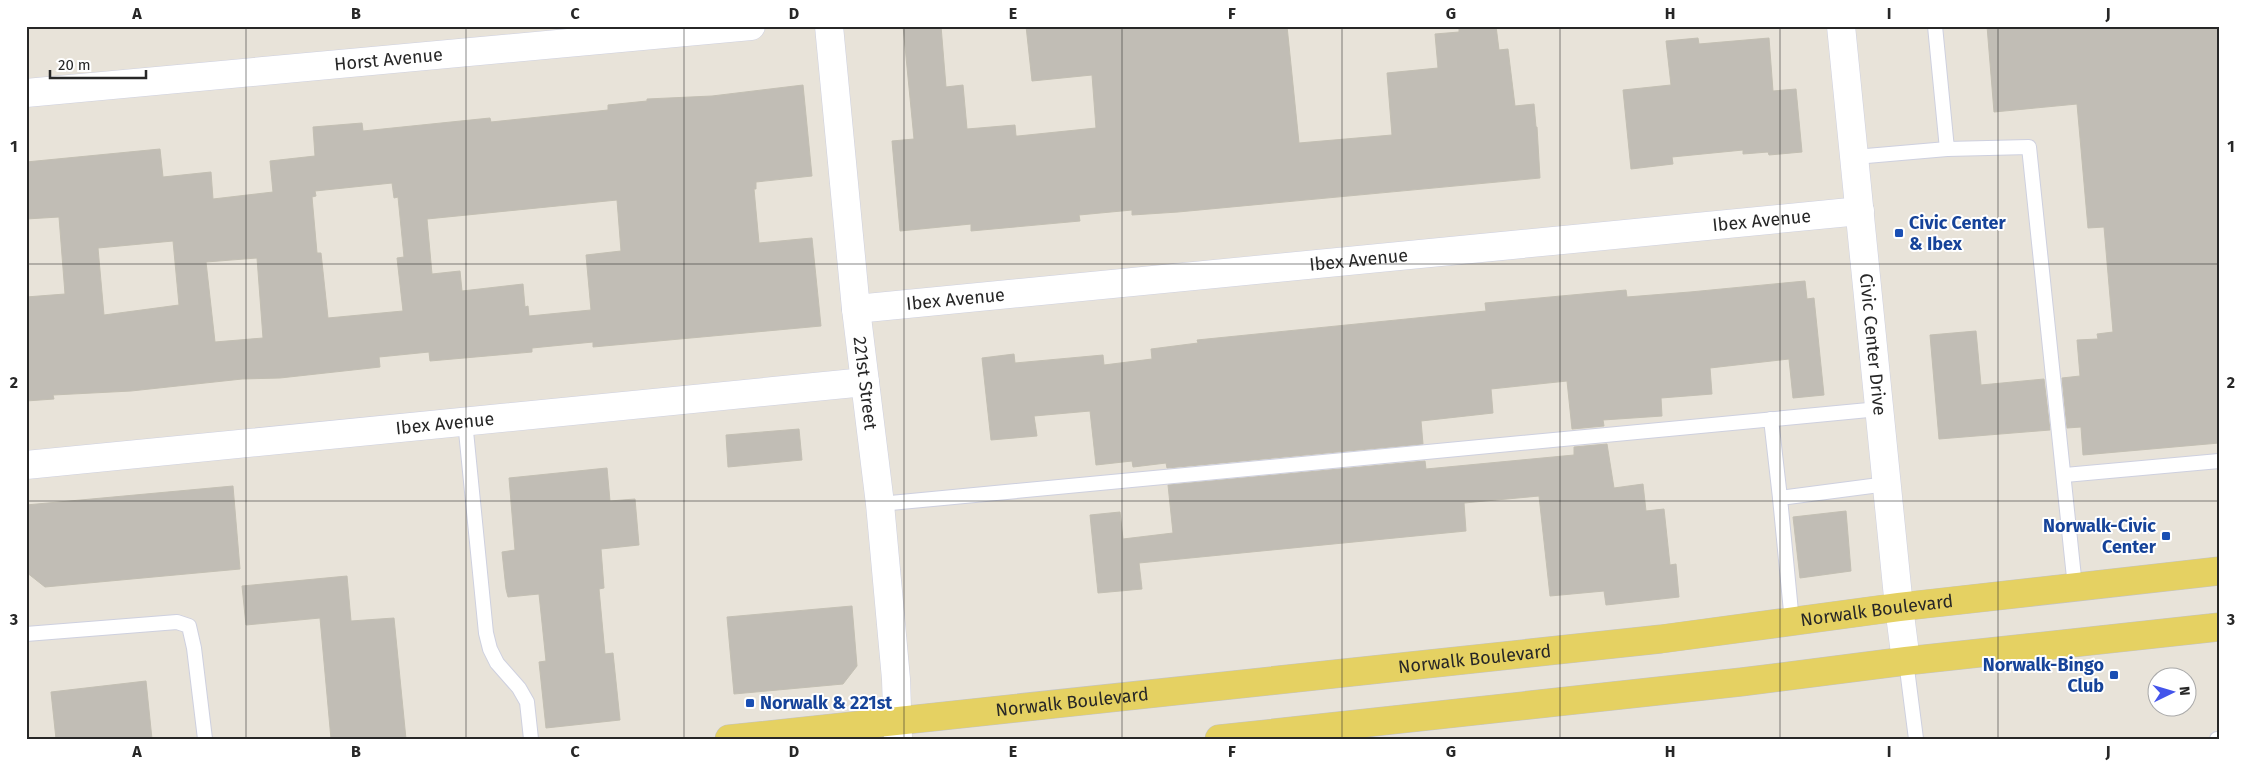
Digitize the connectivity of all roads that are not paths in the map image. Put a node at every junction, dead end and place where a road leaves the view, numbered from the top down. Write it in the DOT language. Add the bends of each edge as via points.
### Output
graph roads {
  1 [pos="751,26"];
  2 [pos="829,26"];
  3 [pos="1842,26"];
  4 [pos="1935,26"];
  5 [pos="26,93"];
  6 [pos="1947,148"];
  7 [pos="1855,158"];
  8 [pos="1860,211"];
  9 [pos="856,309"];
  10 [pos="865,382"];
  11 [pos="1879,409"];
  12 [pos="1771,419"];
  13 [pos="464,421"];
  14 [pos="2219,461"];
  15 [pos="26,465"];
  16 [pos="2064,475"];
  17 [pos="1887,484"];
  18 [pos="1780,498"];
  19 [pos="880,504"];
  20 [pos="2219,571"];
  21 [pos="2075,587"];
  22 [pos="1899,607"];
  23 [pos="1792,622"];
  24 [pos="2219,627"];
  25 [pos="26,634"];
  26 [pos="1906,661"];
  27 [pos="898,730"];
  28 [pos="205,739"];
  29 [pos="531,739"];
  30 [pos="728,739"];
  31 [pos="1220,739"];
  32 [pos="1916,739"];
  1 -- 5 [label="street, Horst Avenue"];
  2 -- 9 [label="street, 221st Street"];
  3 -- 7 [label="street, Civic Center Drive"];
  4 -- 6 [label="lane"];
  6 -- 7 [label="lane"];
  6 -- 16 [label="lane" via="2029,147"];
  7 -- 8 [label="street, Civic Center Drive"];
  8 -- 9 [label="street, Ibex Avenue"];
  8 -- 11 [label="street, Civic Center Drive"];
  9 -- 10 [label="street, 221st Street"];
  10 -- 13 [label="street, Ibex Avenue"];
  10 -- 19 [label="street, 221st Street"];
  11 -- 12 [label="lane"];
  11 -- 17 [label="street, Civic Center Drive"];
  12 -- 18 [label="lane"];
  12 -- 19 [label="lane"];
  13 -- 15 [label="street, Ibex Avenue"];
  13 -- 29 [label="lane" via="486,634 497,663 527,702"];
  14 -- 16 [label="lane"];
  16 -- 21 [label="lane"];
  17 -- 18 [label="lane"];
  17 -- 22 [label="street, Civic Center Drive"];
  18 -- 23 [label="lane"];
  19 -- 27 [label="street, 221st Street"];
  20 -- 21 [label="main road, Norwalk Boulevard"];
  21 -- 22 [label="main road, Norwalk Boulevard"];
  22 -- 23 [label="main road, Norwalk Boulevard"];
  22 -- 26 [label="street, Civic Center Drive"];
  23 -- 27 [label="main road, Norwalk Boulevard"];
  24 -- 26 [label="main road"];
  25 -- 28 [label="lane" via="177,622 189,626"];
  26 -- 31 [label="main road"];
  26 -- 32 [label="lane"];
  27 -- 30 [label="main road, Norwalk Boulevard"];
}
